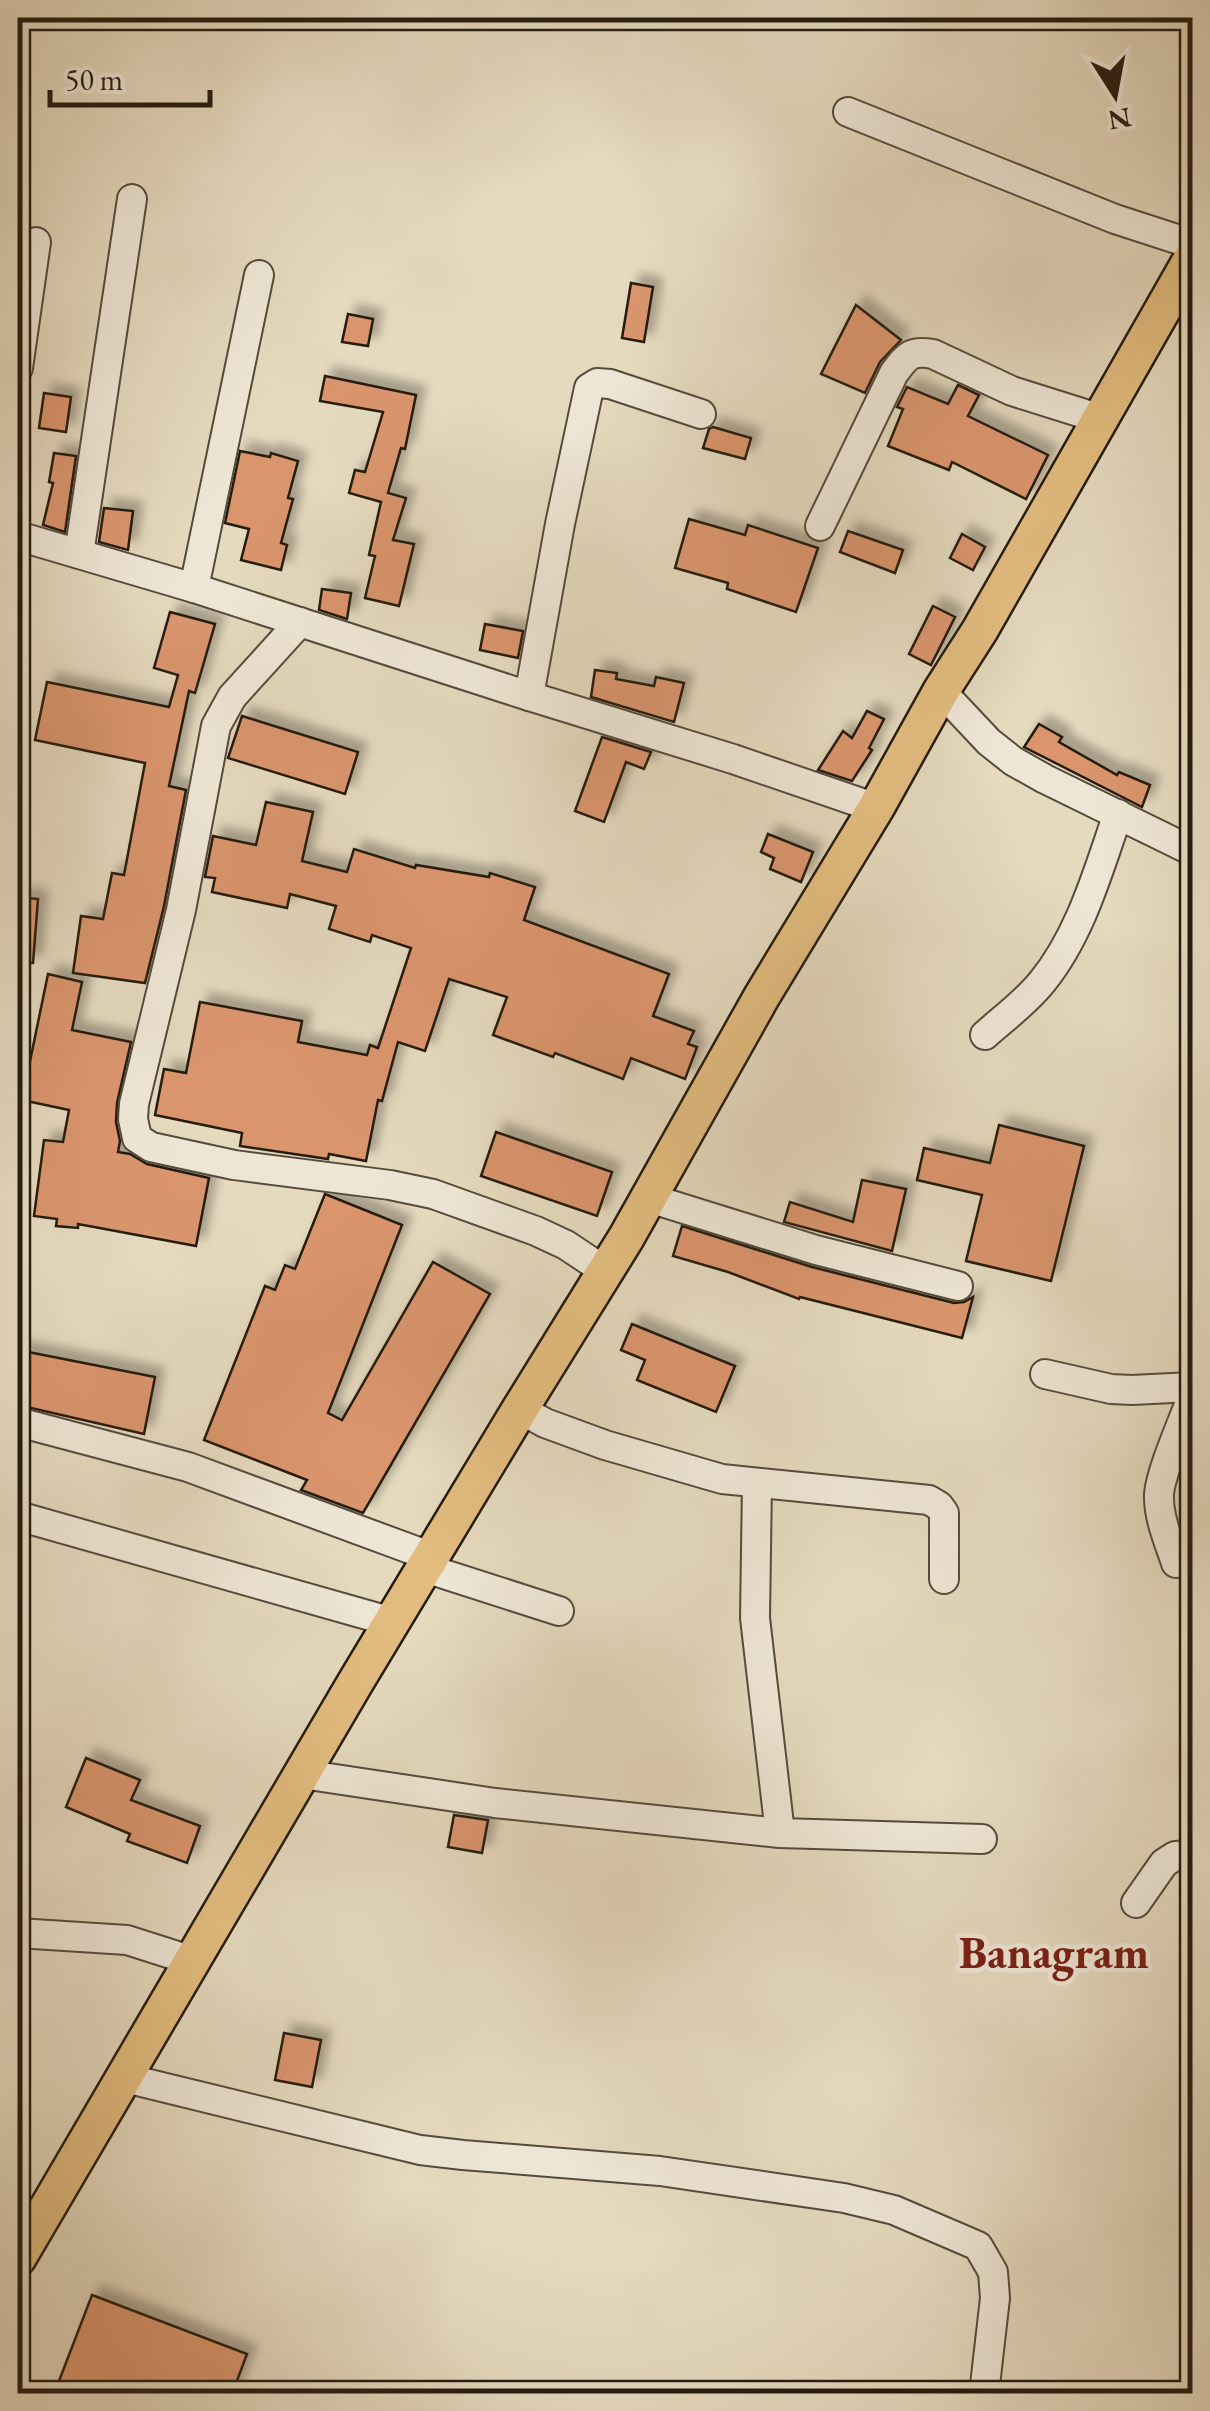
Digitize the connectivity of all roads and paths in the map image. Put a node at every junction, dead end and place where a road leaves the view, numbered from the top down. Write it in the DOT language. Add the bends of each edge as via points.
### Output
graph roads {
  1 [pos="848,112"];
  2 [pos="132,199"];
  3 [pos="36,242"];
  4 [pos="1192,244"];
  5 [pos="1192,258"];
  6 [pos="259,275"];
  7 [pos="18,368"];
  8 [pos="701,414"];
  9 [pos="1101,418"];
  10 [pos="820,526"];
  11 [pos="18,536"];
  12 [pos="79,554"];
  13 [pos="194,588"];
  14 [pos="300,622"];
  15 [pos="941,691"];
  16 [pos="529,696"];
  17 [pos="876,808"];
  18 [pos="1118,814"];
  19 [pos="1192,851"];
  20 [pos="986,1034"];
  21 [pos="648,1198"];
  22 [pos="605,1271"];
  23 [pos="958,1286"];
  24 [pos="1045,1374"];
  25 [pos="1192,1387"];
  26 [pos="1192,1397"];
  27 [pos="520,1409"];
  28 [pos="18,1422"];
  29 [pos="757,1484"];
  30 [pos="18,1516"];
  31 [pos="429,1562"];
  32 [pos="1176,1563"];
  33 [pos="944,1579"];
  34 [pos="559,1611"];
  35 [pos="392,1622"];
  36 [pos="302,1774"];
  37 [pos="780,1833"];
  38 [pos="982,1839"];
  39 [pos="1192,1855"];
  40 [pos="1136,1904"];
  41 [pos="18,1933"];
  42 [pos="193,1961"];
  43 [pos="125,2078"];
  44 [pos="18,2258"];
  45 [pos="984,2394"];
  1 -- 4 [label="street"];
  2 -- 12 [label="street"];
  3 -- 7 [label="street"];
  5 -- 9 [label="main road"];
  6 -- 13 [label="street"];
  8 -- 16 [label="street" via="610,384 589,388"];
  9 -- 10 [label="street" via="1012,391 933,354 907,356"];
  9 -- 15 [label="main road"];
  11 -- 12 [label="street"];
  12 -- 13 [label="street"];
  13 -- 14 [label="street"];
  14 -- 16 [label="street"];
  14 -- 22 [label="street" via="232,697 216,726 134,1104 137,1138 234,1165 433,1194 536,1231"];
  15 -- 17 [label="main road"];
  15 -- 18 [label="street" via="1014,761"];
  16 -- 17 [label="street"];
  17 -- 21 [label="main road"];
  18 -- 19 [label="street"];
  18 -- 20 [label="street" via="1079,922 1045,978"];
  21 -- 22 [label="main road"];
  21 -- 23 [label="street"];
  22 -- 27 [label="main road"];
  24 -- 25 [label="street" via="1122,1390"];
  26 -- 32 [label="street" via="1160,1494"];
  27 -- 29 [label="street" via="605,1446"];
  27 -- 31 [label="main road"];
  28 -- 31 [label="street" via="188,1467"];
  29 -- 33 [label="street" via="929,1500 944,1513"];
  29 -- 37 [label="street" via="755,1618"];
  30 -- 35 [label="street"];
  31 -- 34 [label="street"];
  31 -- 35 [label="main road"];
  35 -- 36 [label="main road"];
  36 -- 37 [label="street" via="495,1803"];
  36 -- 42 [label="main road"];
  37 -- 38 [label="street"];
  39 -- 40 [label="street" via="1164,1863"];
  41 -- 42 [label="street" via="126,1940"];
  42 -- 43 [label="main road"];
  43 -- 44 [label="main road"];
  43 -- 45 [label="street" via="420,2150 660,2171 894,2210 978,2246 992,2272"];
}
